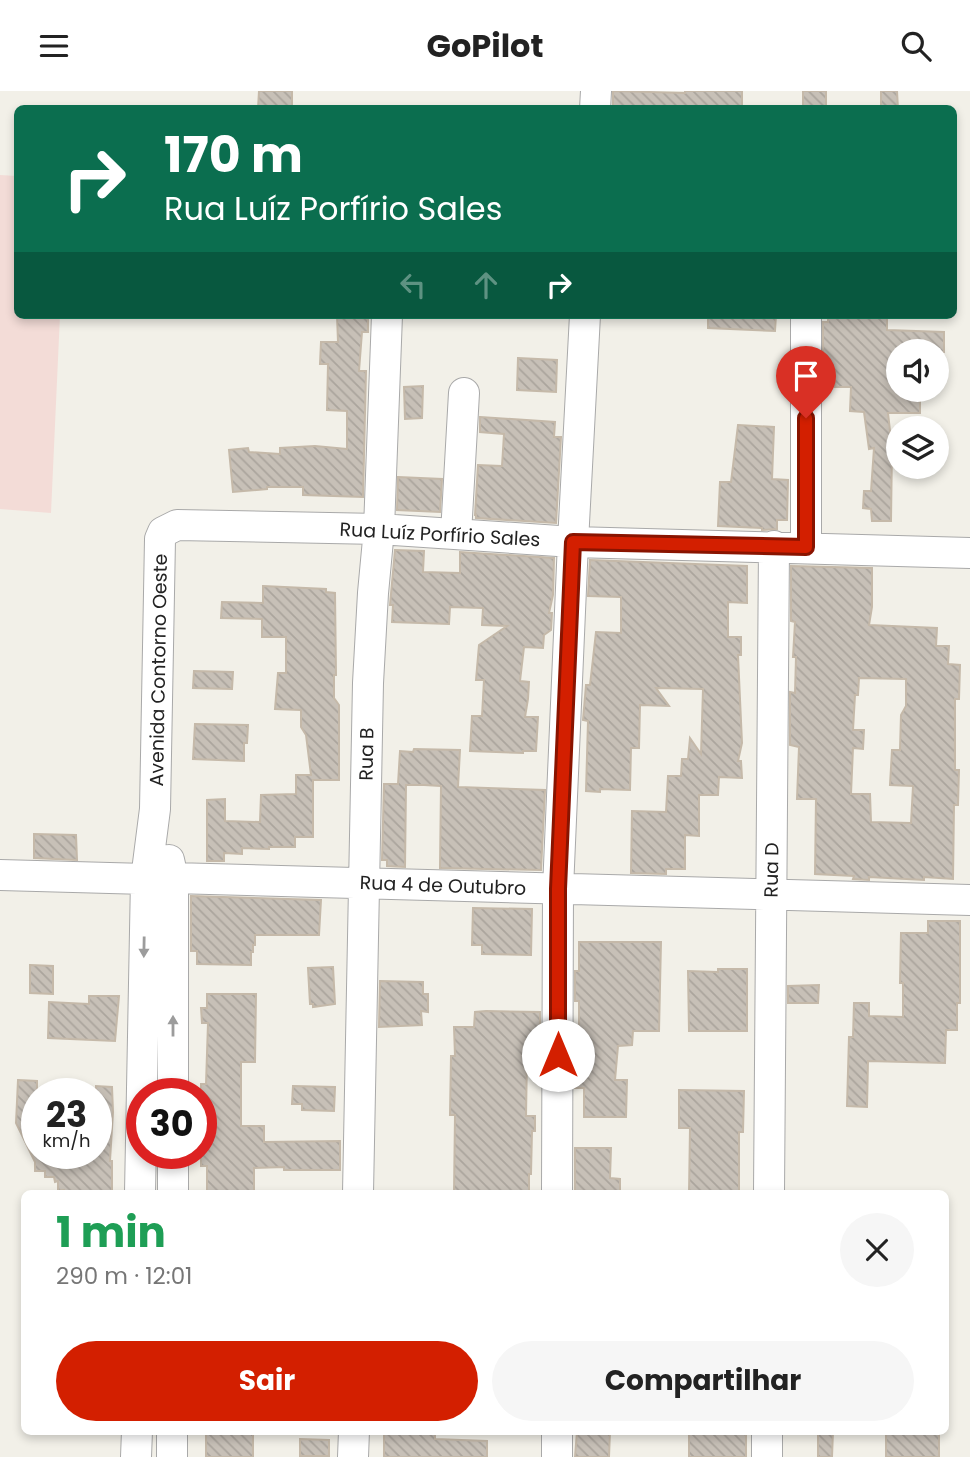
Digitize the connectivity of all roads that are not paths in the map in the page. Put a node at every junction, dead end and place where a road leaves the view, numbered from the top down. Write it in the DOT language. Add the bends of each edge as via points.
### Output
graph roads {
  1 [pos="387,319"];
  2 [pos="585,319"];
  3 [pos="806,319"];
  4 [pos="464,393"];
  5 [pos="379,529"];
  6 [pos="163,532"];
  7 [pos="456,534"];
  8 [pos="573,542"];
  9 [pos="774,546"];
  10 [pos="806,547"];
  11 [pos="970,553"];
  12 [pos="0,875"];
  13 [pos="160,878"];
  14 [pos="363,883"];
  15 [pos="558,889"];
  16 [pos="771,895"];
  17 [pos="970,900"];
  18 [pos="172,1078"];
  19 [pos="173,1174"];
  20 [pos="140,1184"];
  21 [pos="358,1190"];
  22 [pos="558,1190"];
  23 [pos="769,1190"];
  24 [pos="137,1435"];
  25 [pos="172,1435"];
  26 [pos="354,1435"];
  27 [pos="557,1435"];
  28 [pos="767,1435"];
  29 [pos="136,1457"];
  30 [pos="172,1457"];
  31 [pos="353,1457"];
  32 [pos="557,1457"];
  33 [pos="767,1457"];
  1 -- 5 [label="street, Rua B"];
  2 -- 8 [label="street"];
  3 -- 10 [label="street"];
  4 -- 7 [label="street"];
  5 -- 6 [label="street, Rua Luíz Porfírio Sales" via="177,525"];
  5 -- 7 [label="street, Rua Luíz Porfírio Sales"];
  5 -- 14 [label="street, Rua B" via="368,683"];
  6 -- 13 [label="street, Avenida Contorno Oeste" via="155,809"];
  7 -- 8 [label="street, Rua Luíz Porfírio Sales"];
  8 -- 9 [label="street, Rua Luíz Porfírio Sales"];
  8 -- 15 [label="street"];
  9 -- 10 [label="street, Rua Luíz Porfírio Sales"];
  9 -- 16 [label="street, Rua D"];
  10 -- 11 [label="street, Rua Luíz Porfírio Sales"];
  12 -- 13 [label="street, Rua 4 de Outubro"];
  13 -- 14 [label="street, Rua 4 de Outubro"];
  18 -- 13 [label="street, Avenida Contorno Oeste, one-way"];
  13 -- 20 [label="street, Avenida Contorno Oeste, one-way"];
  14 -- 15 [label="street, Rua 4 de Outubro"];
  14 -- 21 [label="street, Rua B"];
  15 -- 16 [label="street, Rua 4 de Outubro"];
  15 -- 22 [label="street"];
  16 -- 17 [label="street, Rua 4 de Outubro"];
  16 -- 23 [label="street, Rua D"];
  19 -- 20 [label="street"];
  24 -- 29 [label="street"];
  25 -- 30 [label="street"];
  26 -- 31 [label="street"];
  27 -- 32 [label="street"];
  28 -- 33 [label="street"];
}
